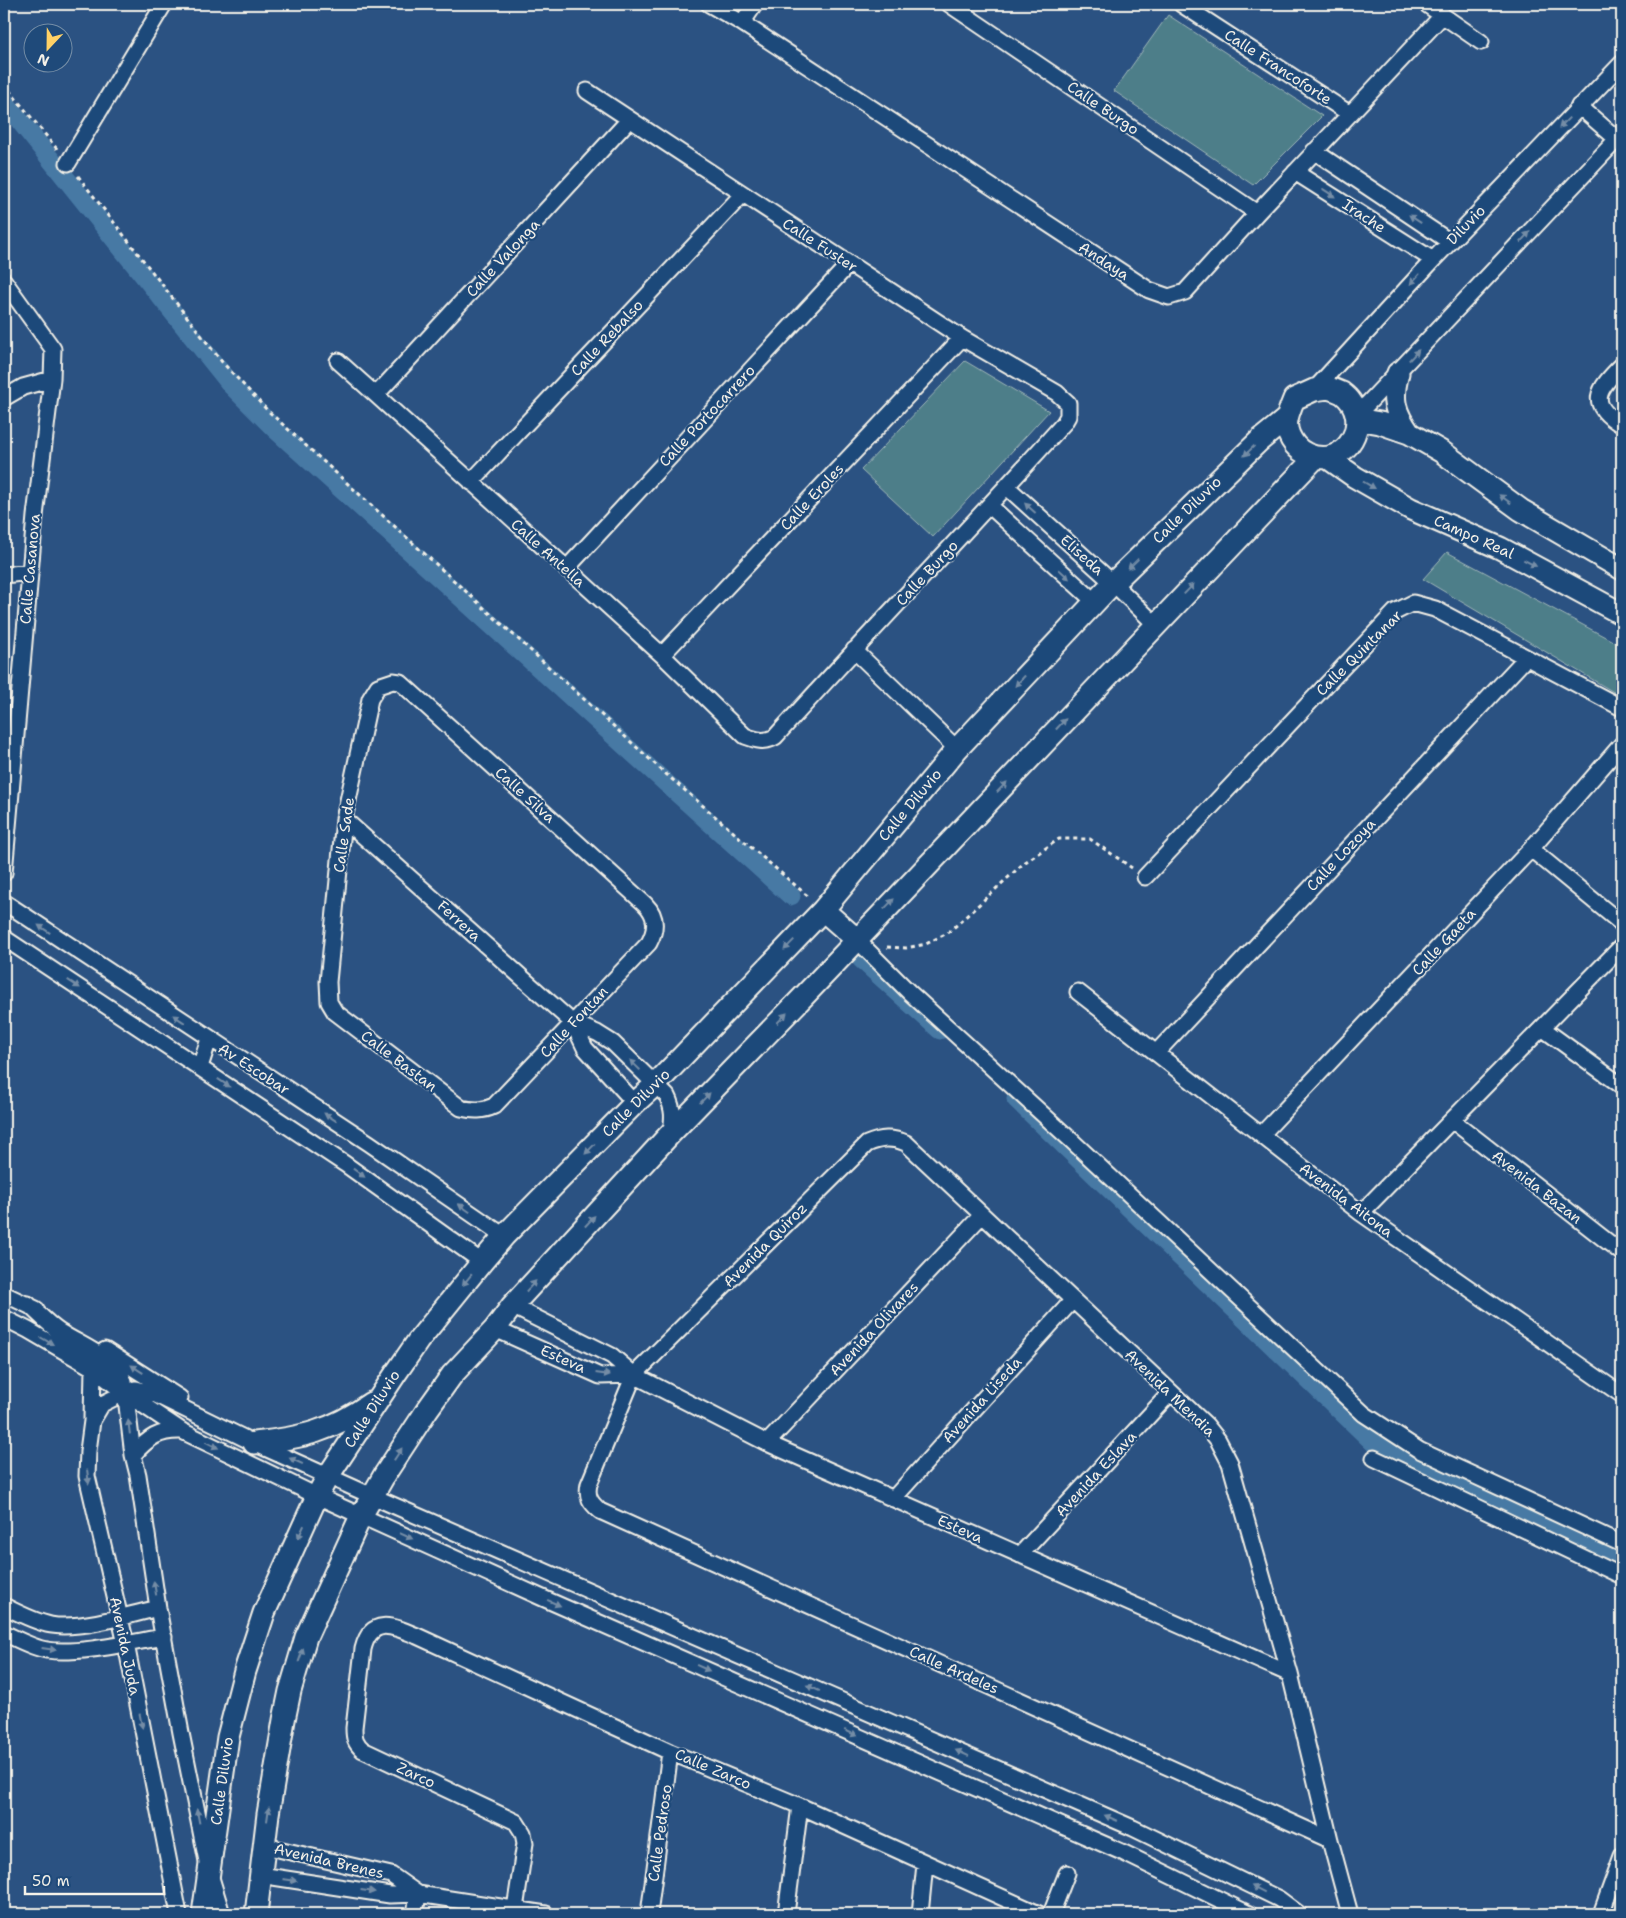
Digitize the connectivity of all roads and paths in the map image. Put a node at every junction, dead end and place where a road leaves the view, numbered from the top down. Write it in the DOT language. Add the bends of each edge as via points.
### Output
graph roads {
  1 [pos="164,4"];
  2 [pos="709,4"];
  3 [pos="755,4"];
  4 [pos="949,4"];
  5 [pos="1181,4"];
  6 [pos="1426,4"];
  7 [pos="1443,15"];
  8 [pos="742,23"];
  9 [pos="1482,42"];
  10 [pos="1622,63"];
  11 [pos="4,84"];
  12 [pos="587,91"];
  13 [pos="1579,106"];
  14 [pos="1350,114"];
  15 [pos="629,120"];
  16 [pos="1620,137"];
  17 [pos="1314,151"];
  18 [pos="68,163"];
  19 [pos="1295,172"];
  20 [pos="743,194"];
  21 [pos="1257,213"];
  22 [pos="1450,242"];
  23 [pos="1433,260"];
  24 [pos="849,264"];
  25 [pos="4,281"];
  26 [pos="962,338"];
  27 [pos="338,361"];
  28 [pos="1622,365"];
  29 [pos="1398,372"];
  30 [pos="52,379"];
  31 [pos="1314,390"];
  32 [pos="1057,392"];
  33 [pos="376,395"];
  34 [pos="4,398"];
  35 [pos="1356,418"];
  36 [pos="1286,419"];
  37 [pos="1622,425"];
  38 [pos="1409,433"];
  39 [pos="1321,458"];
  40 [pos="471,482"];
  41 [pos="1007,486"];
  42 [pos="990,506"];
  43 [pos="566,569"];
  44 [pos="1622,569"];
  45 [pos="30,572"];
  46 [pos="4,575"];
  47 [pos="1113,583"];
  48 [pos="1095,602"];
  49 [pos="1622,614"];
  50 [pos="1155,624"];
  51 [pos="854,650"];
  52 [pos="662,656"];
  53 [pos="1526,658"];
  54 [pos="385,683"];
  55 [pos="1622,708"];
  56 [pos="760,741"];
  57 [pos="1622,744"];
  58 [pos="957,749"];
  59 [pos="344,819"];
  60 [pos="1531,849"];
  61 [pos="4,874"];
  62 [pos="1145,876"];
  63 [pos="4,902"];
  64 [pos="822,910"];
  65 [pos="1622,924"];
  66 [pos="655,925"];
  67 [pos="4,938"];
  68 [pos="856,939"];
  69 [pos="1622,946"];
  70 [pos="1078,992"];
  71 [pos="328,996"];
  72 [pos="573,1023"];
  73 [pos="1542,1028"];
  74 [pos="209,1039"];
  75 [pos="1156,1053"];
  76 [pos="200,1067"];
  77 [pos="655,1085"];
  78 [pos="1622,1086"];
  79 [pos="635,1103"];
  80 [pos="482,1111"];
  81 [pos="1452,1120"];
  82 [pos="671,1133"];
  83 [pos="1261,1135"];
  84 [pos="906,1143"];
  85 [pos="1361,1213"];
  86 [pos="982,1215"];
  87 [pos="504,1236"];
  88 [pos="1622,1253"];
  89 [pos="482,1262"];
  90 [pos="4,1294"];
  91 [pos="1072,1301"];
  92 [pos="28,1304"];
  93 [pos="512,1306"];
  94 [pos="4,1318"];
  95 [pos="495,1329"];
  96 [pos="93,1368"];
  97 [pos="634,1375"];
  98 [pos="1171,1392"];
  99 [pos="125,1393"];
  100 [pos="1622,1394"];
  101 [pos="378,1398"];
  102 [pos="92,1421"];
  103 [pos="182,1431"];
  104 [pos="245,1438"];
  105 [pos="767,1444"];
  106 [pos="133,1455"];
  107 [pos="1374,1458"];
  108 [pos="328,1476"];
  109 [pos="318,1496"];
  110 [pos="372,1496"];
  111 [pos="893,1499"];
  112 [pos="361,1516"];
  113 [pos="1622,1544"];
  114 [pos="1020,1555"];
  115 [pos="1622,1576"];
  116 [pos="4,1606"];
  117 [pos="158,1608"];
  118 [pos="120,1618"];
  119 [pos="386,1626"];
  120 [pos="4,1633"];
  121 [pos="164,1637"];
  122 [pos="126,1644"];
  123 [pos="1290,1674"];
  124 [pos="670,1752"];
  125 [pos="800,1806"];
  126 [pos="1330,1840"];
  127 [pos="265,1846"];
  128 [pos="1622,1856"];
  129 [pos="925,1864"];
  130 [pos="209,1871"];
  131 [pos="1067,1874"];
  132 [pos="260,1876"];
  133 [pos="418,1894"];
  134 [pos="516,1909"];
  135 [pos="179,1914"];
  136 [pos="203,1914"];
  137 [pos="222,1914"];
  138 [pos="256,1914"];
  139 [pos="415,1914"];
  140 [pos="546,1914"];
  141 [pos="649,1914"];
  142 [pos="786,1914"];
  143 [pos="920,1914"];
  144 [pos="1039,1914"];
  145 [pos="1051,1914"];
  146 [pos="1249,1914"];
  147 [pos="1299,1914"];
  148 [pos="1350,1914"];
  149 [pos="1601,1914"];
  1 -- 18 [label="street"];
  2 -- 8 [label="street, Andaya"];
  3 -- 8 [label="street"];
  4 -- 21 [label="street, Calle Burgo"];
  5 -- 14 [label="street, Calle Francoforte"];
  6 -- 7 [label="street"];
  7 -- 9 [label="street"];
  7 -- 14 [label="street, Andaya"];
  8 -- 21 [label="street, Andaya" via="1160,295 1169,297 1185,292"];
  10 -- 13 [label="street, Diluvio"];
  11 -- 18 [label="path"];
  12 -- 15 [label="street, Calle Fuster"];
  13 -- 16 [label="street"];
  13 -- 22 [label="street, Diluvio, one-way"];
  14 -- 17 [label="street, Andaya"];
  15 -- 20 [label="street, Calle Fuster"];
  15 -- 33 [label="street, Calle Valonga"];
  29 -- 16 [label="street, one-way"];
  17 -- 19 [label="street, Andaya"];
  22 -- 17 [label="street, Irache, one-way"];
  18 -- 64 [label="path" via="222,362 267,410 666,774"];
  19 -- 21 [label="street, Andaya"];
  19 -- 23 [label="street, Irache, one-way"];
  20 -- 24 [label="street, Calle Fuster"];
  20 -- 40 [label="street, Calle Rebalso"];
  22 -- 23 [label="street, Diluvio"];
  23 -- 31 [label="street, Diluvio, one-way"];
  24 -- 26 [label="street, Calle Fuster"];
  24 -- 43 [label="street, Calle Portocarrero"];
  25 -- 30 [label="street, Calle Casanova" via="53,349"];
  26 -- 32 [label="street, Calle Fuster"];
  26 -- 52 [label="street, Calle Eroles"];
  27 -- 33 [label="street, Calle Antella"];
  28 -- 37 [label="street" via="1604,383 1599,396 1601,407"];
  29 -- 35 [label="street"];
  29 -- 38 [label="street" via="1394,388 1396,411"];
  30 -- 34 [label="street" via="23,387"];
  30 -- 45 [label="street, Calle Casanova"];
  31 -- 35 [label="street" via="1328,388 1342,393 1352,405"];
  31 -- 36 [label="street" via="1294,399"];
  32 -- 41 [label="street, Calle Burgo" via="1068,404 1068,416"];
  33 -- 40 [label="street, Calle Antella"];
  35 -- 38 [label="street"];
  35 -- 39 [label="street" via="1354,437 1344,450"];
  36 -- 39 [label="street" via="1288,436 1299,450"];
  36 -- 47 [label="street, Calle Diluvio, one-way" via="1259,441"];
  44 -- 38 [label="street, one-way" via="1521,510 1442,452"];
  39 -- 49 [label="street, Campo Real, one-way" via="1412,510 1500,548"];
  50 -- 39 [label="street, one-way"];
  40 -- 43 [label="street, Calle Antella"];
  41 -- 42 [label="street, Calle Burgo"];
  47 -- 41 [label="street, Eliseda, one-way"];
  42 -- 48 [label="street, Eliseda, one-way"];
  42 -- 51 [label="street, Calle Burgo"];
  43 -- 52 [label="street, Calle Antella"];
  45 -- 46 [label="street"];
  45 -- 61 [label="street, Calle Casanova"];
  47 -- 48 [label="street, Calle Diluvio"];
  47 -- 50 [label="street, Eliseda"];
  48 -- 58 [label="street, Calle Diluvio, one-way"];
  68 -- 50 [label="street, one-way"];
  51 -- 56 [label="street, Calle Burgo" via="775,737"];
  51 -- 58 [label="street"];
  52 -- 56 [label="street, Calle Antella" via="745,736"];
  53 -- 55 [label="street, Calle Quintanar"];
  53 -- 62 [label="street, Calle Quintanar" via="1435,609 1412,603 1395,612"];
  53 -- 75 [label="street, Calle Lozoya"];
  54 -- 59 [label="street, Calle Sade" via="374,690 370,699"];
  54 -- 66 [label="street, Calle Silva" via="392,680 400,682 645,904"];
  57 -- 60 [label="street, Calle Gaeta"];
  58 -- 64 [label="street, Calle Diluvio"];
  59 -- 71 [label="street, Calle Sade"];
  59 -- 72 [label="street, Ferrera"];
  60 -- 65 [label="street"];
  60 -- 83 [label="street, Calle Gaeta"];
  62 -- 68 [label="path" via="1090,839 1059,839 1024,863 949,932 926,944 906,948 876,946"];
  74 -- 63 [label="street, Av Escobar, one-way"];
  64 -- 68 [label="street"];
  64 -- 77 [label="street, Calle Diluvio, one-way"];
  66 -- 72 [label="street, Calle Fontan" via="649,943"];
  67 -- 76 [label="street, one-way"];
  82 -- 68 [label="street, one-way"];
  68 -- 113 [label="street" via="909,992 1364,1414 1419,1450"];
  69 -- 73 [label="street"];
  70 -- 75 [label="street, Avenida Aitona"];
  71 -- 80 [label="street, Calle Bastan" via="330,1007 335,1012 462,1108"];
  77 -- 72 [label="street, Ferrera, one-way" via="613,1043"];
  72 -- 79 [label="street, Ferrera" via="585,1048"];
  72 -- 80 [label="street, Calle Fontan" via="494,1106"];
  73 -- 78 [label="street"];
  73 -- 81 [label="street"];
  74 -- 76 [label="street"];
  87 -- 74 [label="street, Av Escobar, one-way"];
  75 -- 83 [label="street, Avenida Aitona"];
  76 -- 89 [label="street, one-way" via="345,1164"];
  77 -- 79 [label="street, Calle Diluvio"];
  77 -- 82 [label="street, Ferrera" via="672,1106"];
  79 -- 87 [label="street, Calle Diluvio, one-way"];
  81 -- 85 [label="street"];
  81 -- 88 [label="street, Avenida Bazan"];
  93 -- 82 [label="street, one-way"];
  83 -- 85 [label="street, Avenida Aitona"];
  84 -- 86 [label="street, Avenida Mendia"];
  84 -- 97 [label="street, Avenida Quiroz" via="884,1138 867,1144"];
  85 -- 100 [label="street, Avenida Aitona"];
  86 -- 91 [label="street, Avenida Mendia"];
  86 -- 105 [label="street, Avenida Olivares"];
  87 -- 89 [label="street, Calle Diluvio"];
  89 -- 101 [label="street, Calle Diluvio, one-way" via="418,1341"];
  90 -- 92 [label="street, Avenida Juda"];
  91 -- 98 [label="street, Avenida Mendia"];
  91 -- 111 [label="street, Avenida Liseda"];
  92 -- 99 [label="street, Avenida Juda" via="58,1331 119,1371"];
  104 -- 92 [label="street, Avenida Juda, one-way"];
  93 -- 95 [label="street"];
  93 -- 97 [label="street, Esteva" via="612,1356"];
  94 -- 96 [label="street, one-way"];
  95 -- 97 [label="street, Esteva, one-way" via="600,1376"];
  110 -- 95 [label="street, one-way" via="452,1375"];
  96 -- 99 [label="street"];
  96 -- 102 [label="street"];
  97 -- 105 [label="street, Esteva"];
  97 -- 126 [label="street, Calle Ardeles" via="588,1492 592,1504 600,1511"];
  98 -- 114 [label="street, Avenida Eslava"];
  98 -- 123 [label="street, Avenida Mendia" via="1206,1425 1230,1463"];
  99 -- 102 [label="street, Avenida Juda" via="102,1404"];
  99 -- 103 [label="street"];
  99 -- 104 [label="street, Avenida Juda" via="136,1389 156,1395"];
  106 -- 99 [label="street, Avenida Juda, one-way"];
  101 -- 104 [label="street" via="350,1417 320,1431 288,1439"];
  101 -- 108 [label="street, Calle Diluvio"];
  102 -- 118 [label="street, Avenida Juda, one-way" via="87,1476"];
  103 -- 106 [label="street" via="168,1430 154,1436"];
  103 -- 109 [label="street, one-way"];
  108 -- 104 [label="street, Avenida Juda, one-way"];
  105 -- 111 [label="street, Esteva"];
  117 -- 106 [label="street, Avenida Juda, one-way"];
  107 -- 115 [label="street"];
  108 -- 109 [label="street, Calle Diluvio"];
  108 -- 110 [label="street, Avenida Juda"];
  109 -- 112 [label="street"];
  109 -- 130 [label="street, Calle Diluvio, one-way" via="264,1613 245,1671 228,1736"];
  110 -- 112 [label="street"];
  147 -- 110 [label="street, Avenida Juda, one-way" via="1279,1899 1133,1828"];
  111 -- 114 [label="street, Esteva"];
  127 -- 112 [label="street, one-way" via="281,1735 297,1666 306,1637"];
  112 -- 146 [label="street, one-way" via="1124,1853"];
  114 -- 123 [label="street, Esteva"];
  116 -- 118 [label="street" via="50,1625"];
  117 -- 118 [label="street"];
  117 -- 121 [label="street, Avenida Juda"];
  118 -- 122 [label="street, Avenida Juda"];
  119 -- 124 [label="street, Calle Zarco" via="417,1636"];
  119 -- 134 [label="street, Zarco" via="378,1626 366,1639 354,1728 357,1746 510,1818 520,1827 525,1843"];
  120 -- 122 [label="street, one-way" via="47,1650 69,1651"];
  121 -- 122 [label="street"];
  130 -- 121 [label="street, Avenida Juda, one-way"];
  122 -- 135 [label="street, Avenida Juda, one-way"];
  123 -- 126 [label="street, Avenida Mendia"];
  124 -- 125 [label="street, Calle Zarco"];
  124 -- 141 [label="street, Calle Pedroso"];
  125 -- 129 [label="street, Calle Zarco"];
  125 -- 142 [label="street"];
  126 -- 148 [label="street, Avenida Mendia"];
  127 -- 132 [label="street"];
  127 -- 133 [label="street, Avenida Brenes" via="390,1875"];
  128 -- 149 [label="street"];
  129 -- 143 [label="street"];
  129 -- 144 [label="street, Calle Zarco"];
  130 -- 136 [label="street, Calle Diluvio"];
  130 -- 137 [label="street, Avenida Juda"];
  131 -- 145 [label="street"];
  132 -- 133 [label="street, Avenida Brenes, one-way" via="390,1894"];
  132 -- 138 [label="street"];
  133 -- 134 [label="street, Avenida Brenes"];
  133 -- 139 [label="street"];
  134 -- 140 [label="street, Avenida Brenes"];
}
